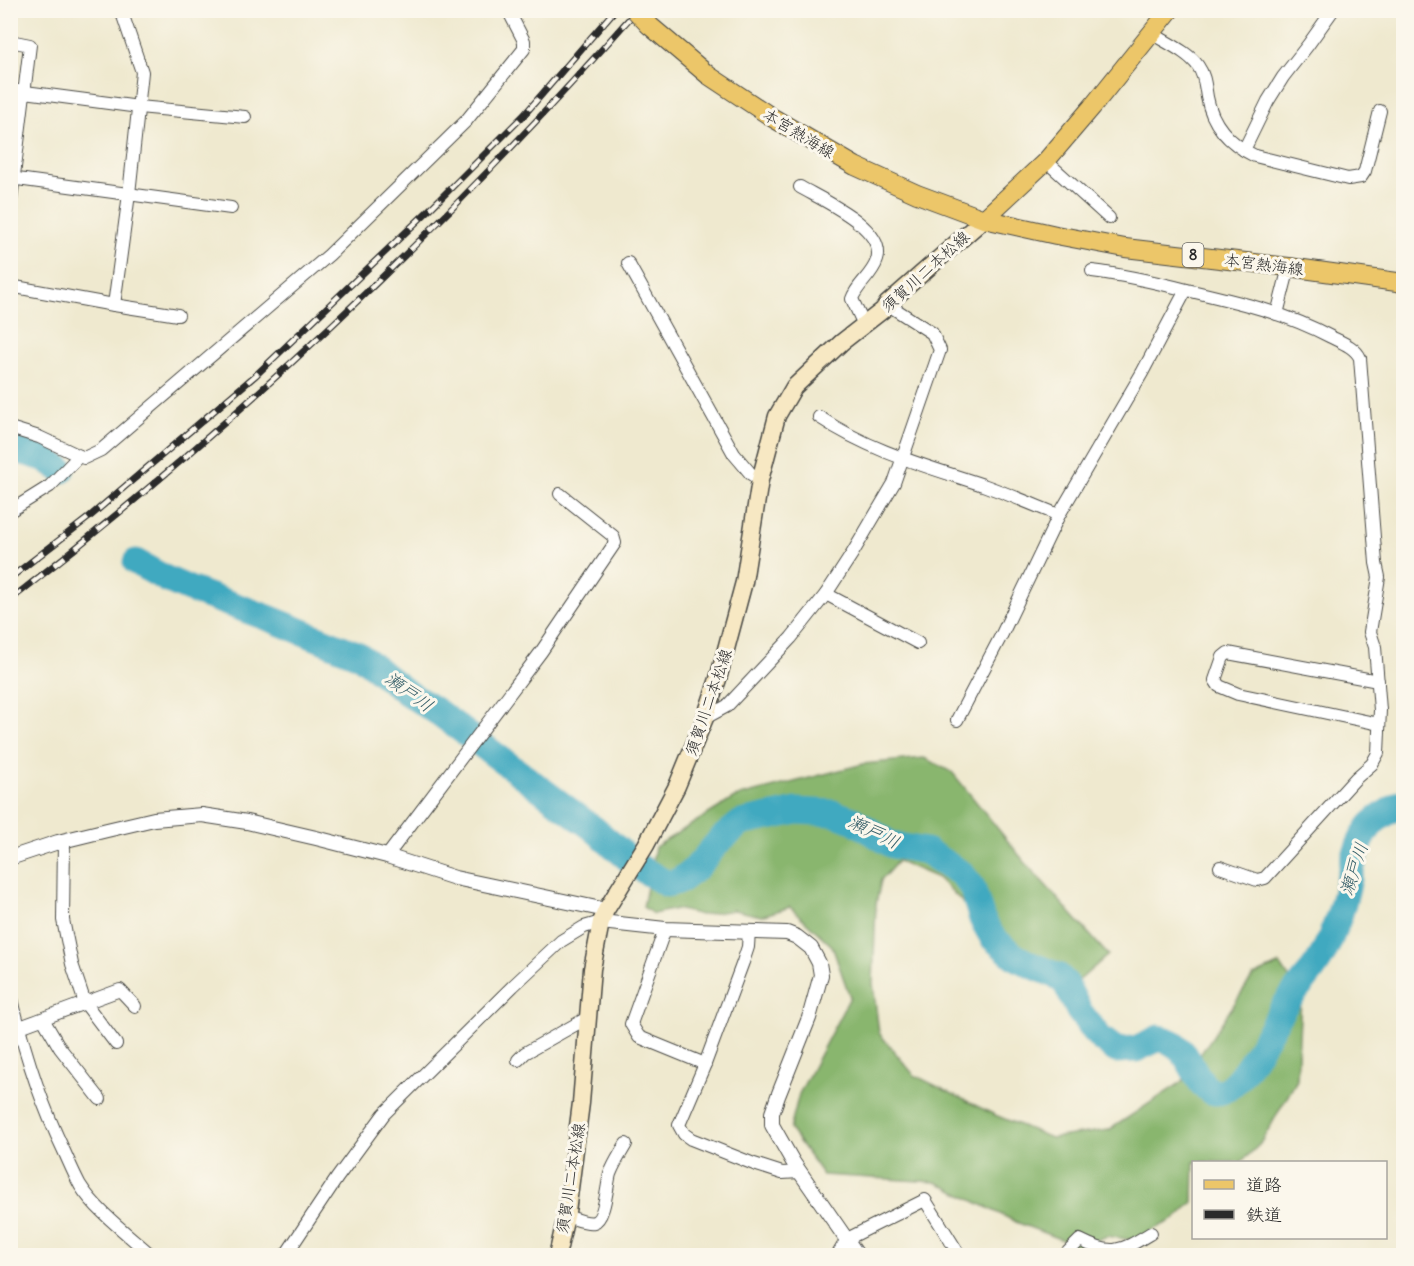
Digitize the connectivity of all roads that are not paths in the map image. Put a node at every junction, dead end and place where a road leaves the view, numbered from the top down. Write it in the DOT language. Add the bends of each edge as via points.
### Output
graph roads {
  1 [pos="121,10"];
  2 [pos="508,10"];
  3 [pos="635,10"];
  4 [pos="1170,10"];
  5 [pos="1333,10"];
  6 [pos="1153,34"];
  7 [pos="10,41"];
  8 [pos="10,90"];
  9 [pos="24,92"];
  10 [pos="139,106"];
  11 [pos="1380,111"];
  12 [pos="246,117"];
  13 [pos="1244,150"];
  14 [pos="1046,161"];
  15 [pos="12,178"];
  16 [pos="800,187"];
  17 [pos="129,194"];
  18 [pos="10,208"];
  19 [pos="231,208"];
  20 [pos="1108,218"];
  21 [pos="984,219"];
  22 [pos="628,263"];
  23 [pos="1289,267"];
  24 [pos="1092,270"];
  25 [pos="1404,283"];
  26 [pos="10,286"];
  27 [pos="1186,290"];
  28 [pos="887,304"];
  29 [pos="114,306"];
  30 [pos="1277,314"];
  31 [pos="178,315"];
  32 [pos="864,325"];
  33 [pos="819,417"];
  34 [pos="10,428"];
  35 [pos="78,456"];
  36 [pos="903,460"];
  37 [pos="760,480"];
  38 [pos="560,494"];
  39 [pos="10,511"];
  40 [pos="1059,515"];
  41 [pos="826,594"];
  42 [pos="918,643"];
  43 [pos="1378,681"];
  44 [pos="705,718"];
  45 [pos="957,720"];
  46 [pos="1379,724"];
  47 [pos="64,840"];
  48 [pos="387,855"];
  49 [pos="10,858"];
  50 [pos="1220,867"];
  51 [pos="607,910"];
  52 [pos="665,929"];
  53 [pos="749,931"];
  54 [pos="10,990"];
  55 [pos="85,1003"];
  56 [pos="135,1006"];
  57 [pos="589,1017"];
  58 [pos="43,1019"];
  59 [pos="20,1027"];
  60 [pos="116,1044"];
  61 [pos="518,1060"];
  62 [pos="705,1064"];
  63 [pos="100,1099"];
  64 [pos="626,1144"];
  65 [pos="800,1172"];
  66 [pos="566,1216"];
  67 [pos="1151,1233"];
  68 [pos="848,1239"];
  69 [pos="152,1256"];
  70 [pos="285,1256"];
  71 [pos="556,1256"];
  72 [pos="837,1256"];
  73 [pos="858,1256"];
  74 [pos="960,1256"];
  75 [pos="1064,1256"];
  1 -- 10 [label="street" via="142,72"];
  2 -- 35 [label="street" via="524,41 522,54 466,121 329,255 101,450 84,458"];
  3 -- 21 [label="main road, 本宮熱海線 / 8, bridge" via="708,75 773,118 855,166"];
  4 -- 6 [label="main road"];
  5 -- 13 [label="street" via="1268,100"];
  6 -- 13 [label="street" via="1197,65 1215,120 1228,139"];
  6 -- 14 [label="main road"];
  7 -- 9 [label="street" via="30,45"];
  8 -- 9 [label="street"];
  9 -- 10 [label="street"];
  9 -- 15 [label="street"];
  10 -- 12 [label="street"];
  10 -- 17 [label="street"];
  11 -- 13 [label="street" via="1365,171 1360,177 1335,176 1271,161"];
  14 -- 20 [label="street"];
  14 -- 21 [label="main road"];
  15 -- 17 [label="street"];
  15 -- 18 [label="street"];
  16 -- 32 [label="street" via="853,218 876,242 877,260 852,299"];
  17 -- 19 [label="street"];
  17 -- 29 [label="street"];
  21 -- 23 [label="main road, 本宮熱海線 / 8" via="1125,248"];
  21 -- 28 [label="main road, 須賀川二本松線"];
  22 -- 37 [label="street" via="734,454"];
  23 -- 25 [label="main road, 本宮熱海線 / 8"];
  23 -- 30 [label="street"];
  24 -- 27 [label="street"];
  26 -- 29 [label="street"];
  27 -- 30 [label="street" via="1229,298"];
  27 -- 40 [label="street"];
  28 -- 32 [label="main road, 須賀川二本松線"];
  28 -- 36 [label="street" via="932,333 940,350"];
  29 -- 31 [label="street"];
  30 -- 43 [label="street" via="1307,324 1358,352 1360,358 1379,577 1370,632"];
  32 -- 37 [label="main road, 須賀川二本松線" via="794,387 777,416"];
  33 -- 36 [label="street" via="844,434"];
  34 -- 35 [label="street"];
  35 -- 39 [label="street" via="50,486"];
  36 -- 40 [label="street"];
  36 -- 41 [label="street" via="874,518"];
  37 -- 44 [label="main road, 須賀川二本松線" via="744,582"];
  38 -- 48 [label="street" via="613,536 615,543 541,652"];
  40 -- 45 [label="street"];
  41 -- 42 [label="street"];
  41 -- 44 [label="street" via="745,688 727,706"];
  43 -- 46 [label="street"];
  43 -- 46 [label="street" via="1228,652 1215,680 1219,686 1238,694"];
  44 -- 51 [label="main road, 須賀川二本松線" via="677,786"];
  46 -- 50 [label="street" via="1378,753 1372,764 1265,878 1257,880"];
  47 -- 48 [label="street" via="154,819 202,815"];
  47 -- 49 [label="street"];
  47 -- 55 [label="street" via="63,920"];
  48 -- 51 [label="street" via="455,878"];
  51 -- 52 [label="street"];
  51 -- 57 [label="main road, 須賀川二本松線" via="592,969"];
  51 -- 70 [label="street" via="561,941 384,1114"];
  52 -- 53 [label="street"];
  52 -- 62 [label="street" via="631,1024 639,1037"];
  53 -- 62 [label="street" via="748,947"];
  53 -- 65 [label="street" via="792,934 811,948 819,963 821,975 812,1008 772,1113 772,1125"];
  54 -- 59 [label="street"];
  55 -- 56 [label="street" via="120,990"];
  55 -- 58 [label="street"];
  55 -- 60 [label="street"];
  57 -- 61 [label="street"];
  57 -- 66 [label="main road, 須賀川二本松線"];
  58 -- 59 [label="street"];
  58 -- 63 [label="street"];
  59 -- 69 [label="street" via="55,1132 80,1185"];
  62 -- 65 [label="street" via="679,1125 684,1134 754,1164 782,1173"];
  64 -- 66 [label="street" via="611,1171 599,1219 592,1222"];
  65 -- 68 [label="street"];
  66 -- 71 [label="main road, 須賀川二本松線"];
  67 -- 75 [label="street" via="1115,1251 1080,1240"];
  68 -- 72 [label="street"];
  68 -- 73 [label="street"];
  68 -- 74 [label="street" via="925,1200"];
}
